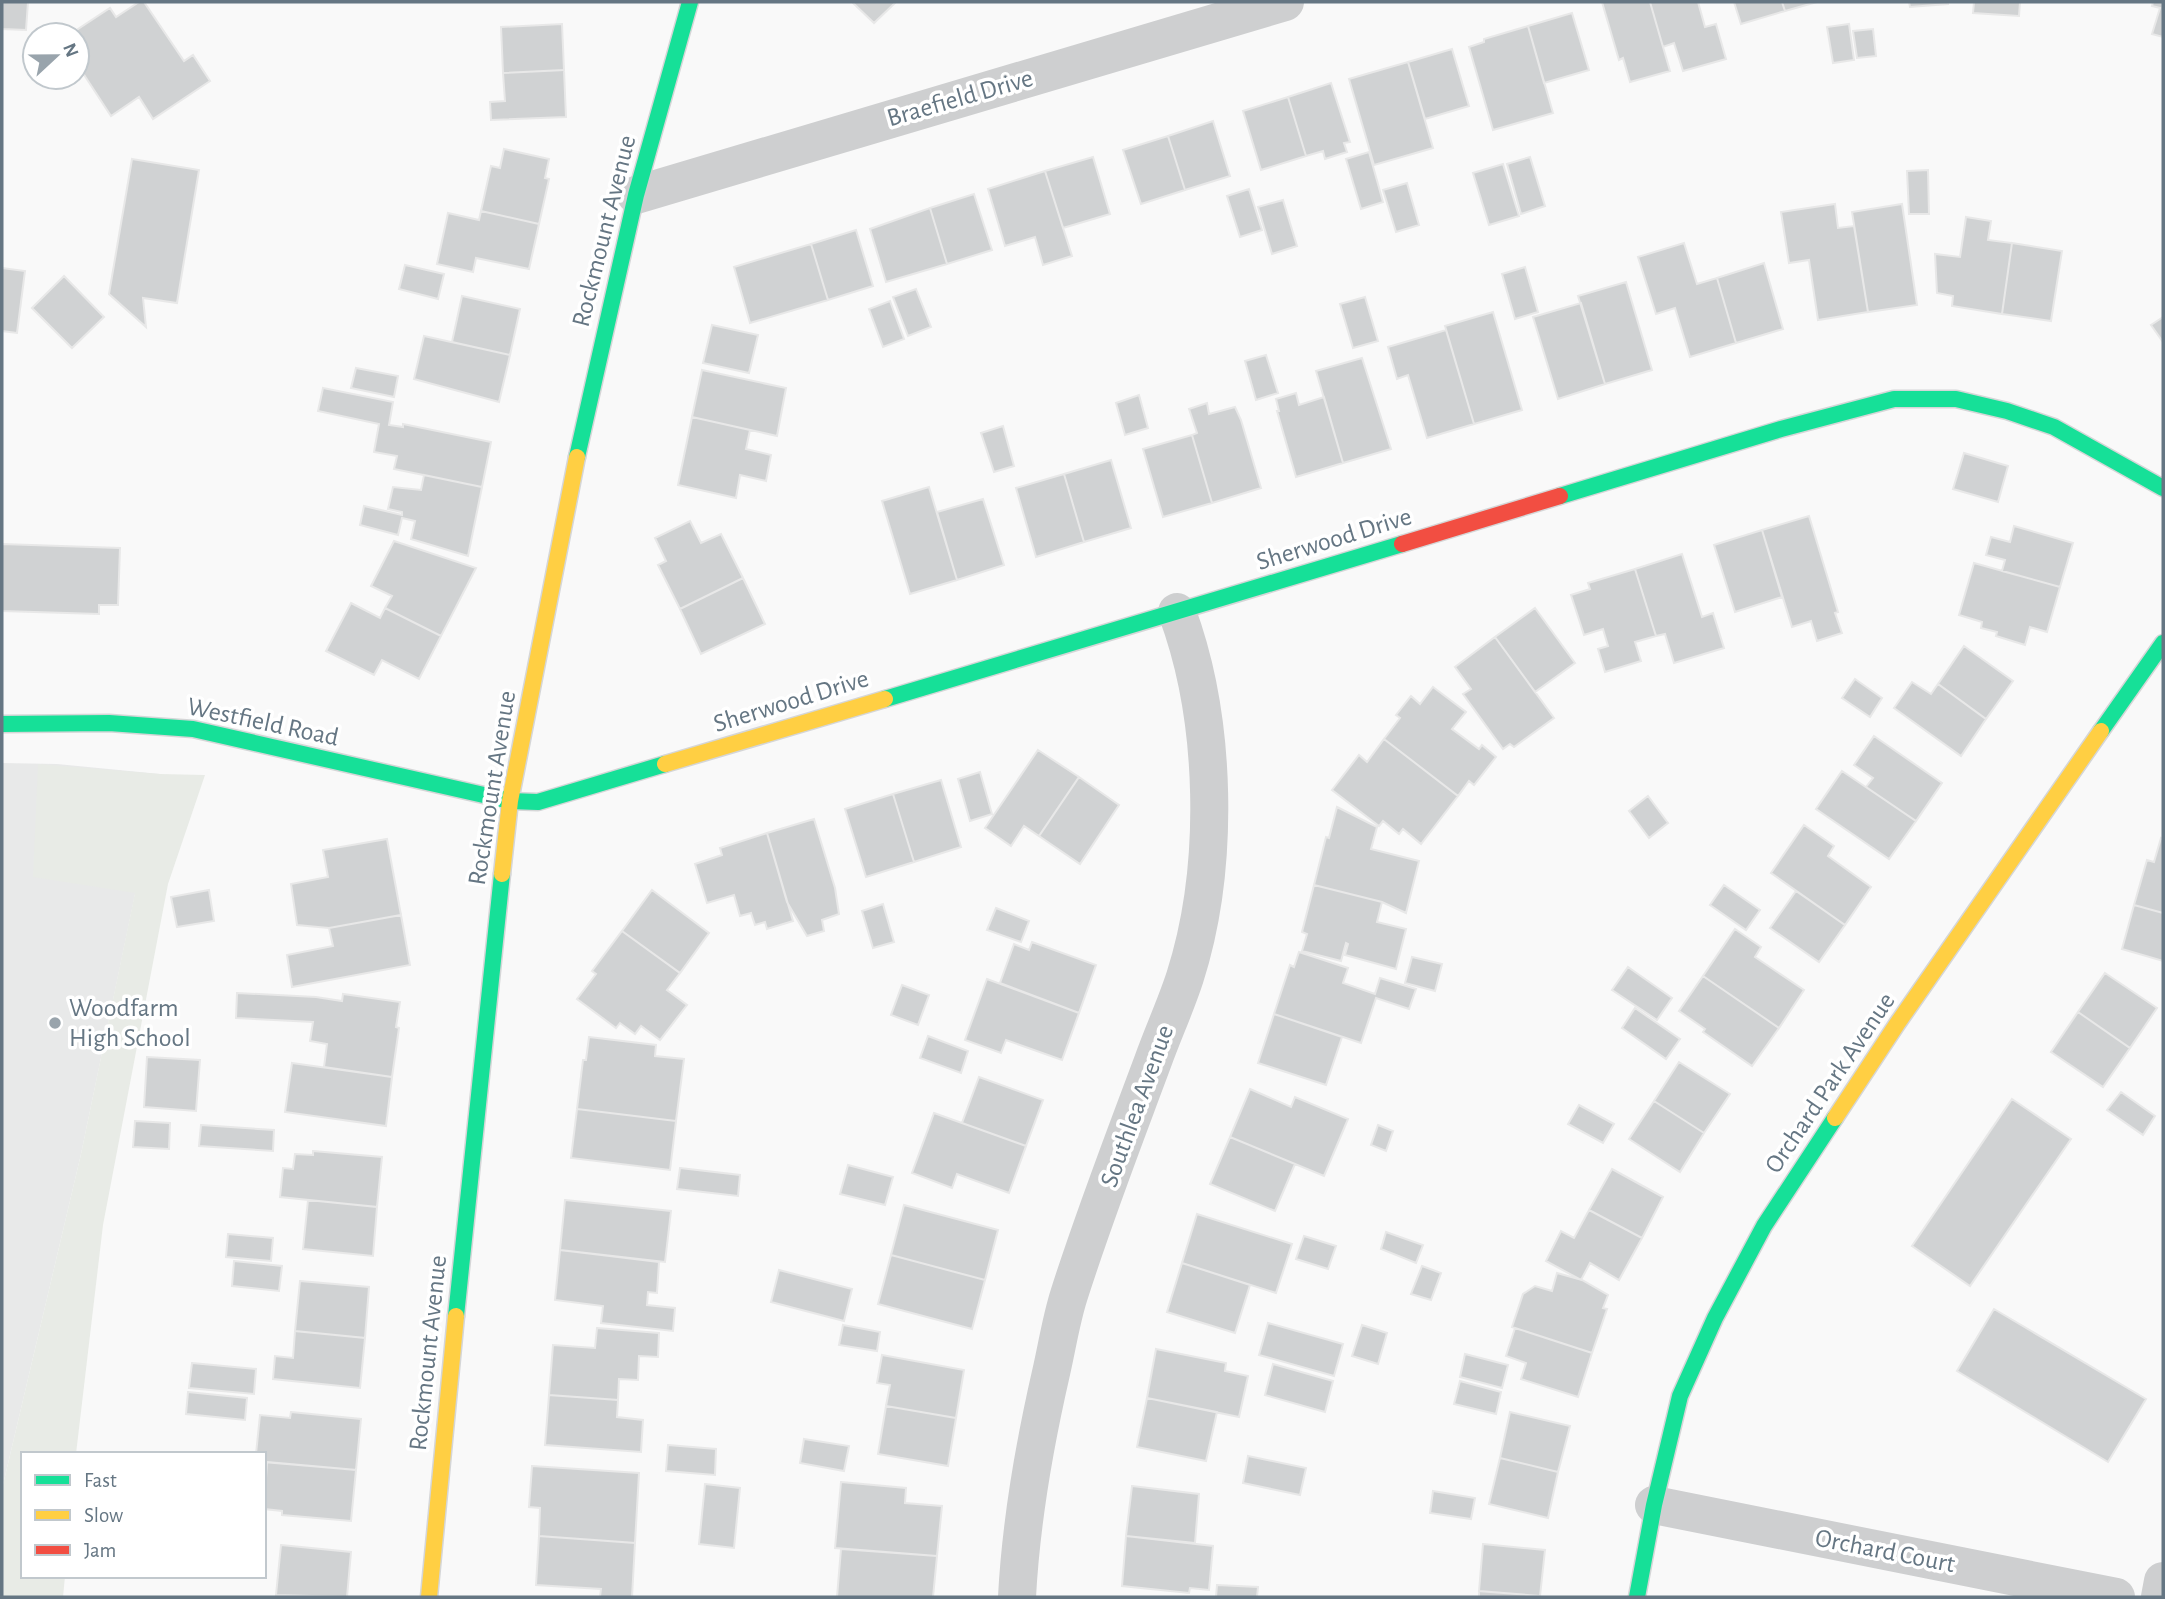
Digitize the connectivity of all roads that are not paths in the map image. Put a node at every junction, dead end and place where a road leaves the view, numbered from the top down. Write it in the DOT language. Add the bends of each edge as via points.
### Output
graph roads {
  1 [pos="690,2"];
  2 [pos="1284,2"];
  3 [pos="636,195"];
  4 [pos="2163,488"];
  5 [pos="1177,612"];
  6 [pos="2163,643"];
  7 [pos="2,724"];
  8 [pos="510,802"];
  9 [pos="1654,1505"];
  10 [pos="2163,1581"];
  11 [pos="429,1597"];
  12 [pos="1017,1597"];
  13 [pos="1637,1597"];
  14 [pos="2116,1597"];
  15 [pos="2160,1597"];
  1 -- 3 [label="street, Rockmount Avenue"];
  2 -- 3 [label="street, Braefield Drive"];
  3 -- 8 [label="street, Rockmount Avenue" via="576,456"];
  4 -- 5 [label="street, Sherwood Drive" via="2054,426 1956,399 1894,399"];
  5 -- 8 [label="street, Sherwood Drive" via="538,802"];
  5 -- 12 [label="street, Southlea Avenue" via="1203,707 1208,775 1207,851 1198,924 1185,976 1068,1297 1038,1429"];
  6 -- 9 [label="street, Orchard Park Avenue" via="1897,1024 1764,1226 1680,1396"];
  7 -- 8 [label="street, Westfield Road" via="109,723 193,729"];
  8 -- 11 [label="street, Rockmount Avenue"];
  9 -- 13 [label="street, Orchard Park Avenue"];
  9 -- 14 [label="street, Orchard Court"];
  10 -- 15 [label="street"];
}
